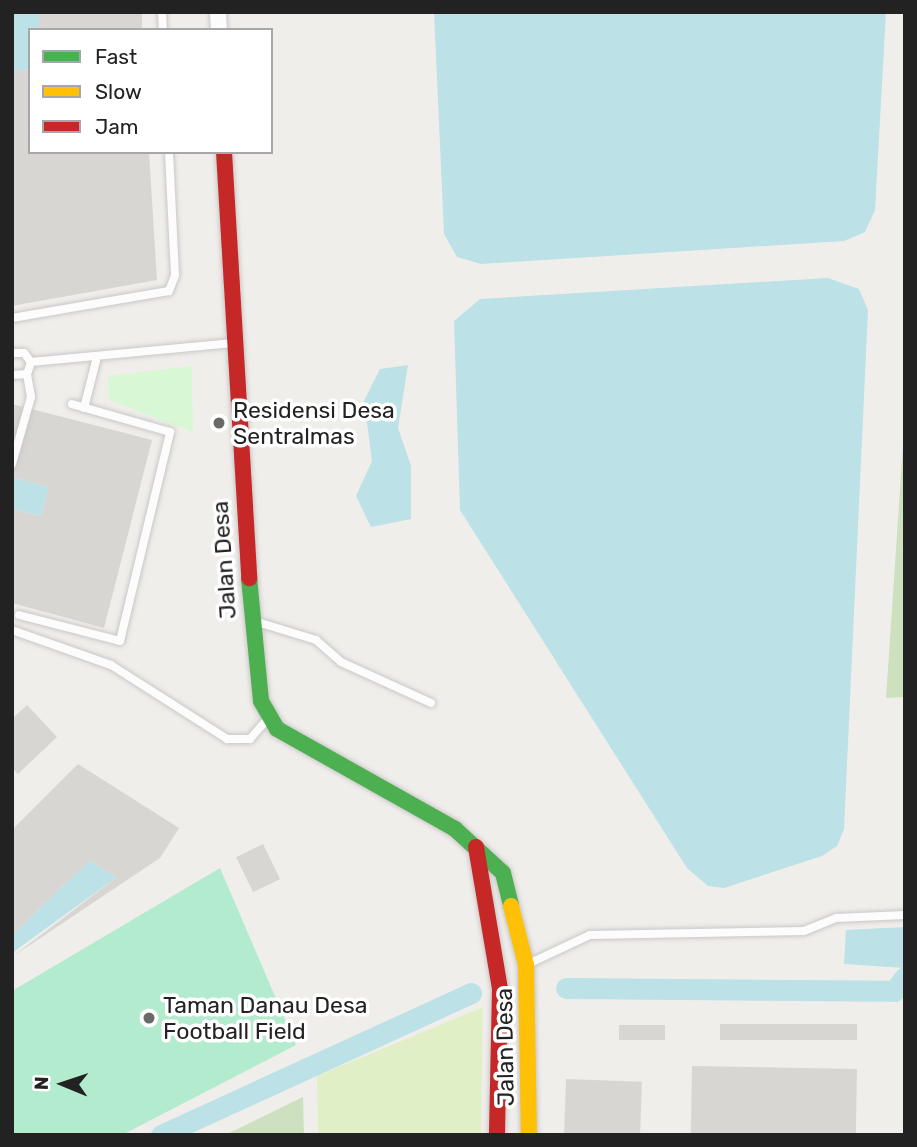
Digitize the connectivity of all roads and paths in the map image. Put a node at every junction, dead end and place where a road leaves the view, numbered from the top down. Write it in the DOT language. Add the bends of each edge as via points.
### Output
graph roads {
  1 [pos="169,154"];
  2 [pos="224,154"];
  3 [pos="12,318"];
  4 [pos="233,343"];
  5 [pos="12,353"];
  6 [pos="96,360"];
  7 [pos="31,362"];
  8 [pos="27,374"];
  9 [pos="12,375"];
  10 [pos="72,404"];
  11 [pos="84,408"];
  12 [pos="12,464"];
  13 [pos="19,615"];
  14 [pos="251,620"];
  15 [pos="12,630"];
  16 [pos="431,703"];
  17 [pos="268,717"];
  18 [pos="476,847"];
  19 [pos="905,915"];
  20 [pos="526,965"];
  21 [pos="497,1135"];
  22 [pos="528,1135"];
  1 -- 3 [label="lane" via="175,275 169,291"];
  2 -- 4 [label="street, Jalan Desa"];
  4 -- 6 [label="lane"];
  4 -- 14 [label="street, Jalan Desa"];
  5 -- 7 [label="lane" via="24,353"];
  6 -- 7 [label="lane"];
  6 -- 11 [label="lane"];
  7 -- 8 [label="lane"];
  8 -- 9 [label="lane"];
  8 -- 12 [label="lane" via="31,397"];
  10 -- 11 [label="lane"];
  11 -- 13 [label="lane" via="170,432 120,641"];
  14 -- 16 [label="lane" via="316,640 341,662"];
  14 -- 17 [label="street, Jalan Desa"];
  15 -- 17 [label="lane" via="111,665 227,740 250,739"];
  17 -- 18 [label="street, Jalan Desa" via="292,740"];
  18 -- 20 [label="street, Jalan Desa" via="503,873"];
  18 -- 21 [label="street, Jalan Desa" via="500,989"];
  19 -- 20 [label="lane" via="836,918 804,930 590,935"];
  20 -- 22 [label="street, Jalan Desa"];
}
